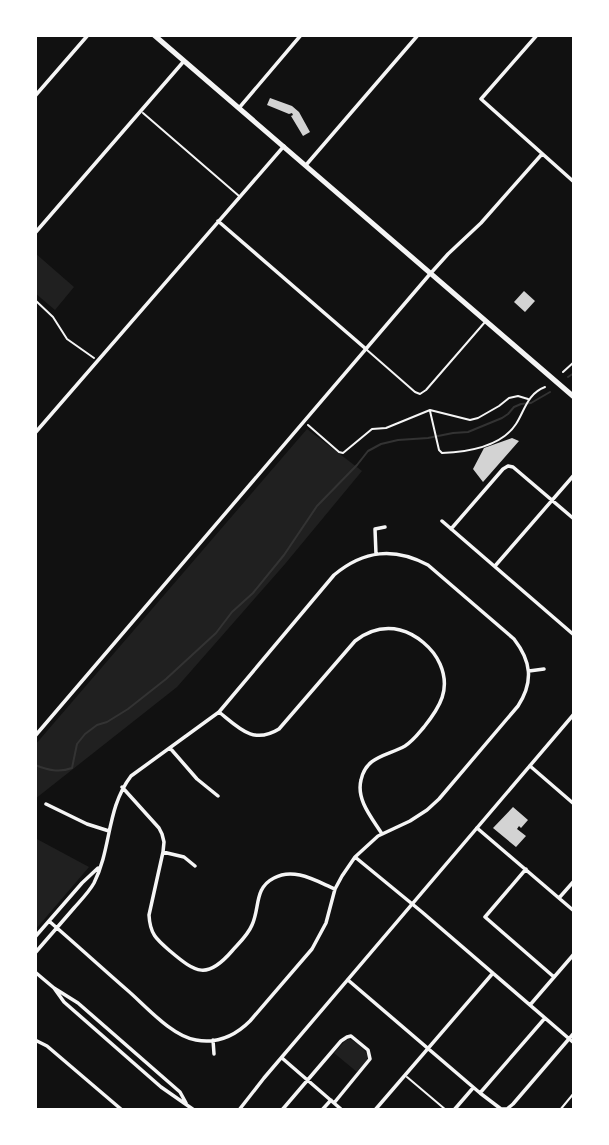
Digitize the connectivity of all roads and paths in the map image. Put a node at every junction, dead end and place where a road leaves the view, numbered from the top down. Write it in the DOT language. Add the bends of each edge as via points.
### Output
graph roads {
  1 [pos="88,35"];
  2 [pos="154,35"];
  3 [pos="300,35"];
  4 [pos="418,35"];
  5 [pos="537,35"];
  6 [pos="184,61"];
  7 [pos="35,96"];
  8 [pos="239,108"];
  9 [pos="141,111"];
  10 [pos="284,146"];
  11 [pos="542,154"];
  12 [pos="306,165"];
  13 [pos="574,181"];
  14 [pos="240,197"];
  15 [pos="218,221"];
  16 [pos="35,233"];
  17 [pos="430,274"];
  18 [pos="35,300"];
  19 [pos="485,321"];
  20 [pos="366,349"];
  21 [pos="97,361"];
  22 [pos="574,362"];
  23 [pos="563,372"];
  24 [pos="545,387"];
  25 [pos="573,395"];
  26 [pos="528,400"];
  27 [pos="430,410"];
  28 [pos="304,422"];
  29 [pos="35,433"];
  30 [pos="574,475"];
  31 [pos="552,500"];
  32 [pos="574,519"];
  33 [pos="442,521"];
  34 [pos="385,527"];
  35 [pos="452,529"];
  36 [pos="376,554"];
  37 [pos="494,567"];
  38 [pos="574,635"];
  39 [pos="544,668"];
  40 [pos="529,671"];
  41 [pos="219,712"];
  42 [pos="574,714"];
  43 [pos="35,736"];
  44 [pos="170,747"];
  45 [pos="530,766"];
  46 [pos="122,787"];
  47 [pos="218,796"];
  48 [pos="46,804"];
  49 [pos="574,804"];
  50 [pos="477,828"];
  51 [pos="109,831"];
  52 [pos="382,834"];
  53 [pos="163,852"];
  54 [pos="355,857"];
  55 [pos="195,866"];
  56 [pos="100,867"];
  57 [pos="526,869"];
  58 [pos="574,881"];
  59 [pos="335,889"];
  60 [pos="559,898"];
  61 [pos="412,904"];
  62 [pos="330,906"];
  63 [pos="336,907"];
  64 [pos="574,911"];
  65 [pos="49,921"];
  66 [pos="57,928"];
  67 [pos="35,937"];
  68 [pos="35,953"];
  69 [pos="574,954"];
  70 [pos="35,972"];
  71 [pos="493,973"];
  72 [pos="554,977"];
  73 [pos="348,979"];
  74 [pos="54,988"];
  75 [pos="530,1005"];
  76 [pos="545,1018"];
  77 [pos="574,1033"];
  78 [pos="569,1039"];
  79 [pos="35,1040"];
  80 [pos="213,1041"];
  81 [pos="574,1043"];
  82 [pos="428,1049"];
  83 [pos="214,1054"];
  84 [pos="282,1058"];
  85 [pos="405,1075"];
  86 [pos="307,1080"];
  87 [pos="473,1088"];
  88 [pos="480,1093"];
  89 [pos="574,1093"];
  90 [pos="332,1101"];
  91 [pos="186,1103"];
  92 [pos="122,1110"];
  93 [pos="194,1110"];
  94 [pos="239,1110"];
  95 [pos="282,1110"];
  96 [pos="322,1110"];
  97 [pos="342,1110"];
  98 [pos="375,1110"];
  99 [pos="446,1110"];
  100 [pos="454,1110"];
  101 [pos="503,1110"];
  102 [pos="560,1110"];
  1 -- 7 [label="street"];
  2 -- 6 [label="main road"];
  3 -- 8 [label="street"];
  4 -- 12 [label="street"];
  5 -- 11 [label="street" via="481,99"];
  6 -- 8 [label="main road"];
  6 -- 9 [label="street"];
  8 -- 10 [label="main road"];
  9 -- 14 [label="lane"];
  9 -- 16 [label="street"];
  10 -- 12 [label="main road"];
  10 -- 14 [label="street"];
  11 -- 13 [label="street"];
  11 -- 17 [label="street"];
  12 -- 17 [label="main road"];
  14 -- 15 [label="street"];
  15 -- 20 [label="street"];
  15 -- 21 [label="street"];
  17 -- 19 [label="main road"];
  17 -- 20 [label="street"];
  18 -- 21 [label="path" via="67,338"];
  19 -- 20 [label="lane" via="420,394"];
  19 -- 25 [label="main road"];
  20 -- 28 [label="street"];
  21 -- 29 [label="street"];
  22 -- 23 [label="path"];
  24 -- 26 [label="path"];
  26 -- 27 [label="path" via="509,398 470,420"];
  26 -- 27 [label="path" via="509,433 477,449 446,453 439,450"];
  27 -- 28 [label="path" via="372,429 343,453"];
  28 -- 43 [label="street"];
  30 -- 31 [label="street"];
  31 -- 32 [label="street"];
  31 -- 35 [label="street" via="507,466"];
  31 -- 37 [label="street"];
  33 -- 35 [label="street"];
  34 -- 36 [label="street" via="375,529"];
  35 -- 37 [label="street"];
  36 -- 40 [label="street" via="405,555 428,565 514,639"];
  36 -- 41 [label="street" via="355,560 334,575"];
  37 -- 38 [label="street"];
  39 -- 40 [label="street"];
  40 -- 52 [label="street" via="519,706 439,799 410,821"];
  41 -- 44 [label="street"];
  41 -- 52 [label="street" via="249,734 265,736 279,729 363,635 386,628 415,636 438,660 444,691 437,710 415,738 377,757 360,780 362,801"];
  42 -- 45 [label="street"];
  44 -- 46 [label="street"];
  44 -- 47 [label="street"];
  45 -- 49 [label="street"];
  45 -- 50 [label="street"];
  46 -- 51 [label="street"];
  46 -- 53 [label="street" via="159,828"];
  48 -- 51 [label="street"];
  50 -- 57 [label="street"];
  50 -- 61 [label="street"];
  51 -- 56 [label="street"];
  52 -- 54 [label="street"];
  53 -- 55 [label="street" via="184,857"];
  53 -- 59 [label="street" via="149,926 159,942 189,967 200,970 222,963 246,934 259,895 276,876 299,874"];
  54 -- 59 [label="street"];
  54 -- 61 [label="street"];
  56 -- 65 [label="street"];
  56 -- 66 [label="street" via="90,890"];
  57 -- 60 [label="street"];
  57 -- 72 [label="street" via="485,917"];
  58 -- 60 [label="street"];
  59 -- 62 [label="street"];
  60 -- 64 [label="street"];
  61 -- 71 [label="street"];
  61 -- 73 [label="street"];
  62 -- 63 [label="street"];
  62 -- 80 [label="street" via="312,949 250,1021 230,1037"];
  65 -- 66 [label="street"];
  65 -- 67 [label="street"];
  66 -- 68 [label="street"];
  66 -- 80 [label="street" via="173,1030 186,1038"];
  69 -- 72 [label="street"];
  70 -- 74 [label="street"];
  71 -- 75 [label="street"];
  71 -- 82 [label="street"];
  72 -- 75 [label="street"];
  73 -- 82 [label="street"];
  73 -- 84 [label="street"];
  74 -- 91 [label="street" via="161,1087"];
  74 -- 91 [label="street" via="78,1003 180,1092"];
  75 -- 76 [label="street"];
  76 -- 78 [label="street"];
  76 -- 88 [label="street"];
  77 -- 78 [label="street"];
  78 -- 81 [label="street"];
  78 -- 101 [label="street"];
  79 -- 92 [label="street"];
  80 -- 83 [label="street"];
  82 -- 85 [label="street"];
  82 -- 87 [label="street"];
  84 -- 86 [label="street"];
  84 -- 94 [label="street"];
  85 -- 98 [label="street"];
  85 -- 99 [label="lane"];
  86 -- 90 [label="street"];
  86 -- 90 [label="street" via="344,1038 358,1040 369,1050 370,1059"];
  86 -- 95 [label="street"];
  87 -- 88 [label="street"];
  87 -- 100 [label="street"];
  88 -- 101 [label="street"];
  89 -- 102 [label="lane"];
  90 -- 96 [label="street"];
  90 -- 97 [label="street"];
  91 -- 93 [label="street"];
}
